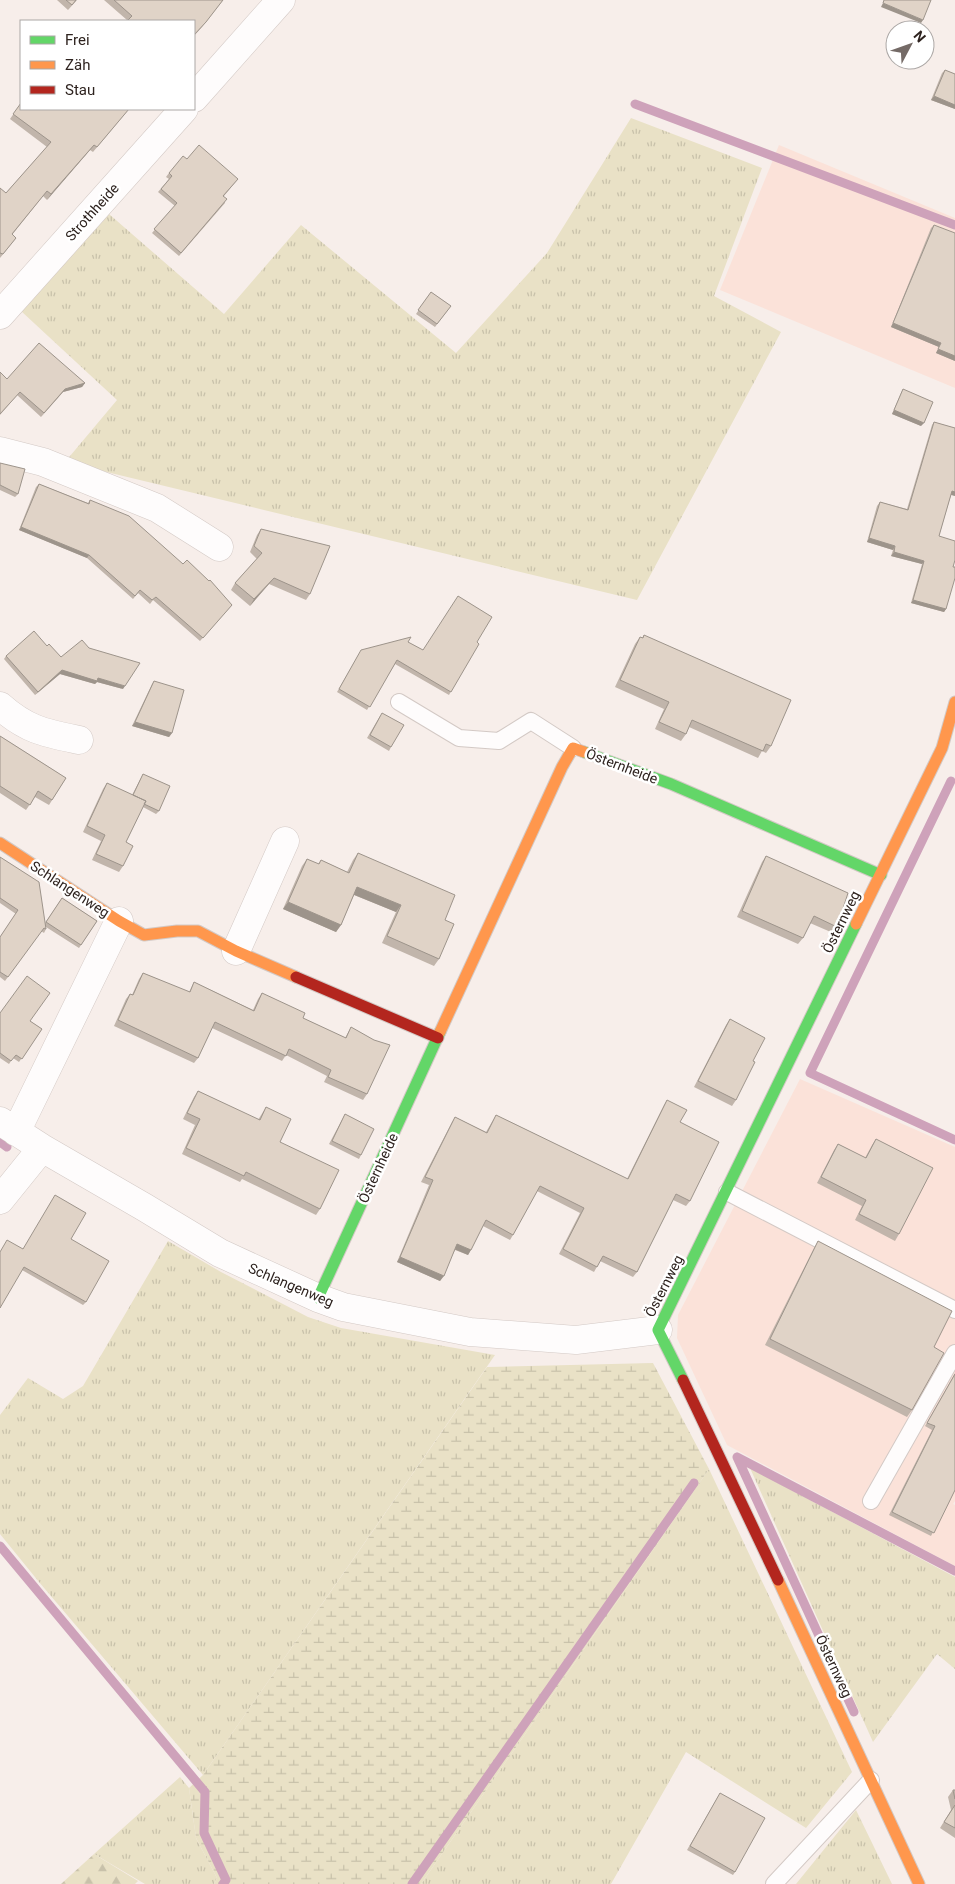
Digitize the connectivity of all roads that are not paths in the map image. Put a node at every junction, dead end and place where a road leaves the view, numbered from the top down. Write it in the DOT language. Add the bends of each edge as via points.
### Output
graph roads {
  1 [pos="281,0"];
  2 [pos="195,97"];
  3 [pos="183,110"];
  4 [pos="0,315"];
  5 [pos="0,451"];
  6 [pos="219,547"];
  7 [pos="399,702"];
  8 [pos="955,702"];
  9 [pos="0,706"];
  10 [pos="79,740"];
  11 [pos="573,748"];
  12 [pos="285,841"];
  13 [pos="0,843"];
  14 [pos="881,875"];
  15 [pos="119,921"];
  16 [pos="236,950"];
  17 [pos="438,1038"];
  18 [pos="8,1127"];
  19 [pos="42,1148"];
  20 [pos="727,1192"];
  21 [pos="0,1200"];
  22 [pos="318,1298"];
  23 [pos="955,1310"];
  24 [pos="658,1330"];
  25 [pos="955,1353"];
  26 [pos="871,1501"];
  27 [pos="870,1780"];
  28 [pos="774,1884"];
  29 [pos="919,1884"];
  1 -- 2 [label="street"];
  3 -- 4 [label="street, Strothheide"];
  5 -- 6 [label="street" via="43,462 157,508"];
  7 -- 11 [label="lane" via="459,738 498,741 531,721"];
  8 -- 14 [label="street, Östernweg" via="942,748"];
  9 -- 10 [label="street" via="42,733"];
  11 -- 14 [label="street, Östernheide" via="672,784"];
  11 -- 17 [label="street, Östernheide"];
  12 -- 16 [label="street"];
  13 -- 15 [label="street, Schlangenweg"];
  14 -- 20 [label="street, Östernweg"];
  15 -- 16 [label="street" via="144,935 198,932"];
  15 -- 18 [label="street, Schlangenweg"];
  16 -- 17 [label="street"];
  17 -- 22 [label="street, Östernheide"];
  18 -- 19 [label="street, Schlangenweg"];
  19 -- 21 [label="street"];
  19 -- 22 [label="street, Schlangenweg" via="220,1254"];
  20 -- 23 [label="lane"];
  20 -- 24 [label="street, Östernweg"];
  22 -- 24 [label="street, Schlangenweg" via="343,1307 470,1332 576,1340"];
  24 -- 27 [label="street, Östernweg"];
  25 -- 26 [label="lane"];
  27 -- 28 [label="lane"];
  27 -- 29 [label="street, Östernweg"];
}
